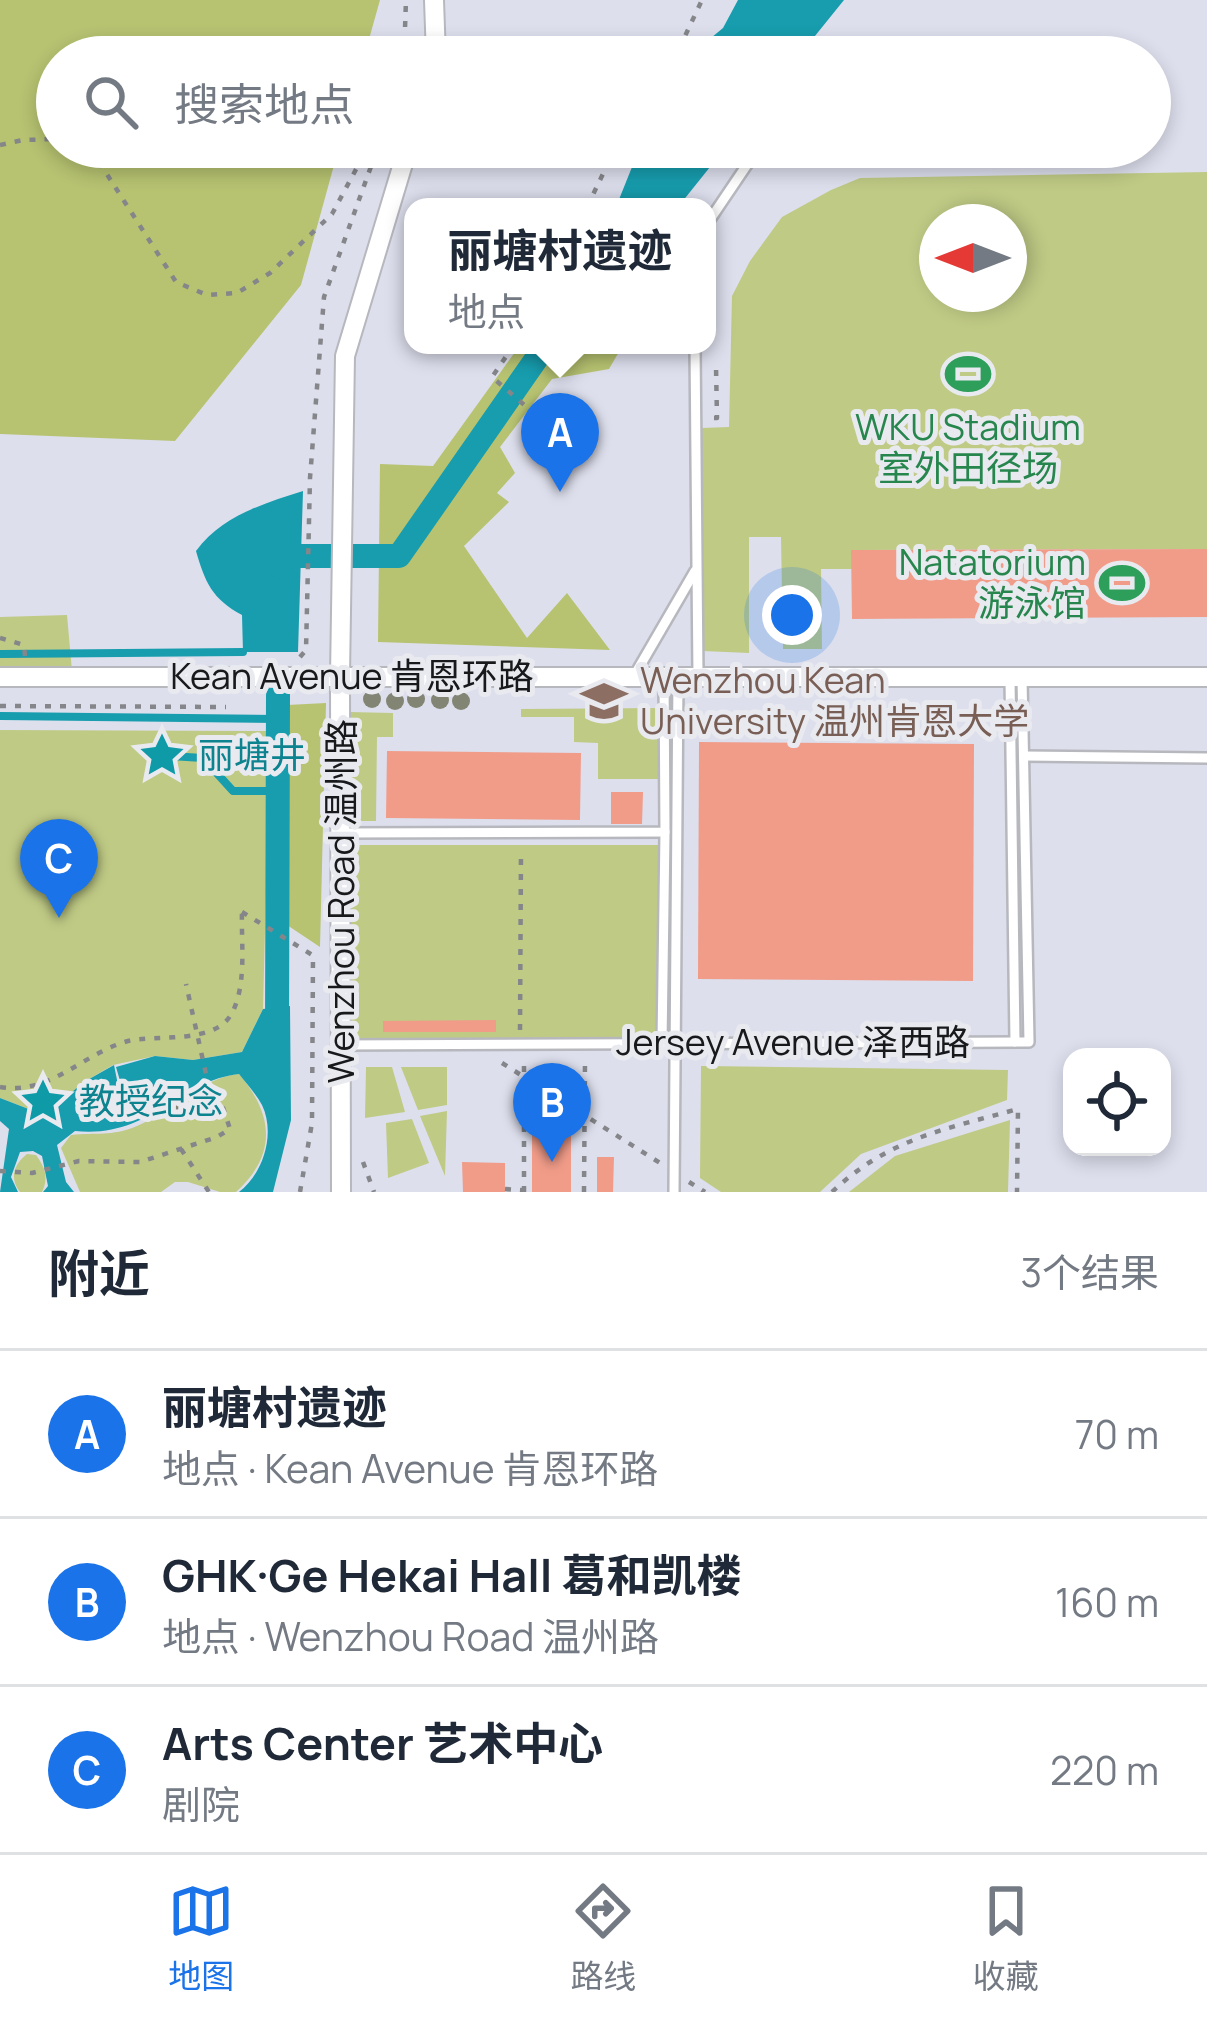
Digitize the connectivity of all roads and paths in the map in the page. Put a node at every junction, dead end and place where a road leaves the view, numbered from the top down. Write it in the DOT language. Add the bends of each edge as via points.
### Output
graph roads {
  1 [pos="406,0"];
  2 [pos="434,0"];
  3 [pos="702,0"];
  4 [pos="405,36"];
  5 [pos="435,36"];
  6 [pos="685,36"];
  7 [pos="36,140"];
  8 [pos="0,145"];
  9 [pos="103,168"];
  10 [pos="357,168"];
  11 [pos="402,168"];
  12 [pos="606,168"];
  13 [pos="745,168"];
  14 [pos="591,198"];
  15 [pos="716,211"];
  16 [pos="508,354"];
  17 [pos="695,354"];
  18 [pos="537,416"];
  19 [pos="310,504"];
  20 [pos="697,567"];
  21 [pos="308,603"];
  22 [pos="0,638"];
  23 [pos="24,645"];
  24 [pos="340,676"];
  25 [pos="634,676"];
  26 [pos="680,676"];
  27 [pos="0,677"];
  28 [pos="1207,677"];
  29 [pos="1016,678"];
  30 [pos="0,706"];
  31 [pos="226,706"];
  32 [pos="1024,756"];
  33 [pos="1207,758"];
  34 [pos="340,832"];
  35 [pos="521,832"];
  36 [pos="665,832"];
  37 [pos="313,955"];
  38 [pos="328,964"];
  39 [pos="186,984"];
  40 [pos="200,1034"];
  41 [pos="472,1042"];
  42 [pos="522,1042"];
  43 [pos="585,1042"];
  44 [pos="1015,1042"];
  45 [pos="662,1043"];
  46 [pos="675,1043"];
  47 [pos="341,1045"];
  48 [pos="524,1077"];
  49 [pos="1,1089"];
  50 [pos="584,1115"];
  51 [pos="181,1149"];
  52 [pos="0,1171"];
  53 [pos="674,1172"];
  54 [pos="209,1190"];
  55 [pos="505,1190"];
  56 [pos="528,1191"];
  57 [pos="300,1192"];
  58 [pos="341,1192"];
  59 [pos="584,1192"];
  60 [pos="674,1192"];
  61 [pos="705,1192"];
  62 [pos="832,1192"];
  63 [pos="1017,1192"];
  1 -- 4 [label="path"];
  2 -- 5 [label="street"];
  3 -- 6 [label="path"];
  7 -- 8 [label="path"];
  9 -- 10 [label="path" via="176,282 207,295 237,293 270,273 332,214"];
  11 -- 24 [label="street, Wenzhou Road 温州路" via="345,356"];
  12 -- 14 [label="path"];
  13 -- 15 [label="lane"];
  16 -- 18 [label="path" via="492,377"];
  17 -- 20 [label="lane"];
  19 -- 21 [label="path"];
  20 -- 25 [label="lane"];
  20 -- 26 [label="lane"];
  22 -- 23 [label="path"];
  24 -- 25 [label="street, Kean Avenue 肯恩环路"];
  24 -- 27 [label="street, Kean Avenue 肯恩环路"];
  24 -- 34 [label="street, Wenzhou Road 温州路"];
  25 -- 26 [label="street, Kean Avenue 肯恩环路"];
  26 -- 29 [label="street, Kean Avenue 肯恩环路"];
  26 -- 36 [label="lane"];
  26 -- 46 [label="lane"];
  28 -- 29 [label="street, Kean Avenue 肯恩环路"];
  29 -- 32 [label="lane"];
  29 -- 44 [label="lane"];
  30 -- 31 [label="path"];
  32 -- 33 [label="lane"];
  32 -- 44 [label="lane, Jersey Avenue 泽西路" via="1029,1042"];
  34 -- 35 [label="lane"];
  34 -- 47 [label="street, Wenzhou Road 温州路"];
  35 -- 36 [label="lane"];
  35 -- 42 [label="path"];
  36 -- 45 [label="lane"];
  37 -- 38 [label="path"];
  37 -- 40 [label="path" via="242,912 241,984 230,1017"];
  37 -- 57 [label="path" via="312,1123"];
  39 -- 40 [label="path"];
  40 -- 49 [label="path" via="108,1047 32,1089"];
  40 -- 51 [label="path" via="230,1129"];
  41 -- 42 [label="lane, Jersey Avenue 泽西路"];
  41 -- 47 [label="lane, Jersey Avenue 泽西路"];
  41 -- 48 [label="path"];
  42 -- 43 [label="lane, Jersey Avenue 泽西路"];
  42 -- 48 [label="path"];
  43 -- 45 [label="lane, Jersey Avenue 泽西路"];
  43 -- 50 [label="path"];
  44 -- 46 [label="lane, Jersey Avenue 泽西路"];
  45 -- 46 [label="lane, Jersey Avenue 泽西路"];
  46 -- 53 [label="lane"];
  47 -- 58 [label="street, Wenzhou Road 温州路"];
  48 -- 50 [label="path"];
  48 -- 56 [label="path"];
  50 -- 53 [label="path"];
  50 -- 59 [label="path"];
  51 -- 52 [label="path" via="140,1162"];
  51 -- 54 [label="path"];
  53 -- 60 [label="lane"];
  53 -- 61 [label="path"];
  55 -- 56 [label="path, bridge"];
  62 -- 63 [label="path" via="902,1142 1018,1108"];
}
